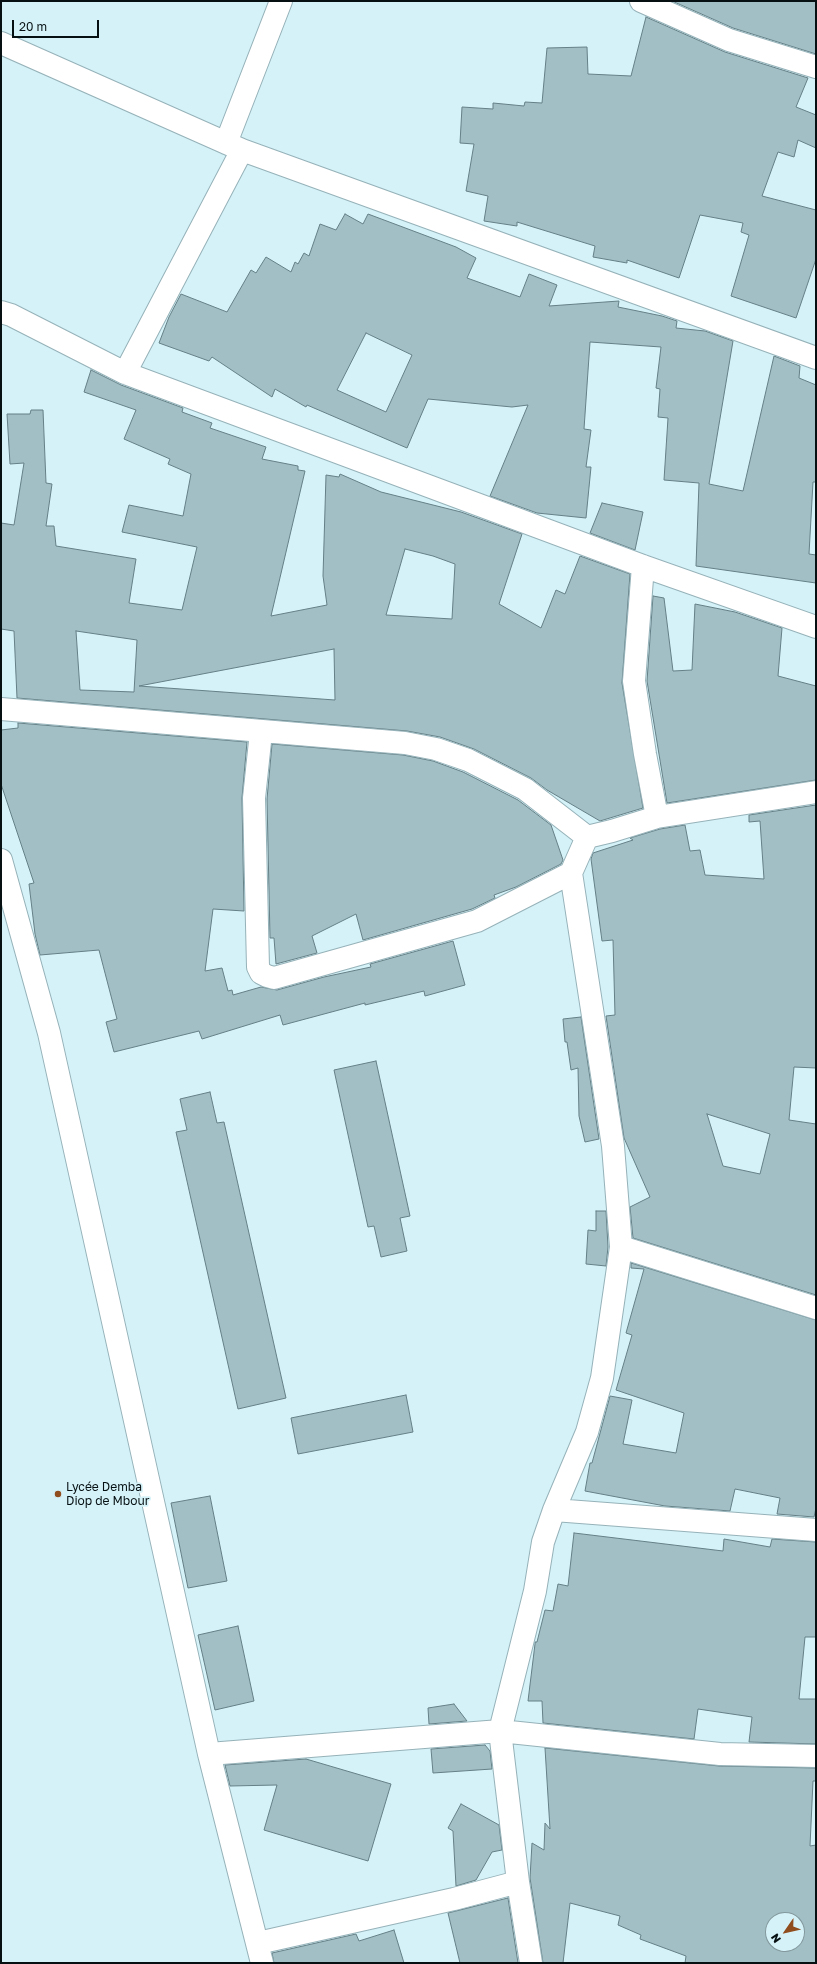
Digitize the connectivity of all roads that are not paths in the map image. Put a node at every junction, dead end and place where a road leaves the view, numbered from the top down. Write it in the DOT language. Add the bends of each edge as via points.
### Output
graph roads {
  1 [pos="281,1"];
  2 [pos="641,1"];
  3 [pos="1,43"];
  4 [pos="816,67"];
  5 [pos="234,146"];
  6 [pos="1,312"];
  7 [pos="816,358"];
  8 [pos="125,373"];
  9 [pos="643,566"];
  10 [pos="816,627"];
  11 [pos="1,709"];
  12 [pos="261,732"];
  13 [pos="816,792"];
  14 [pos="657,817"];
  15 [pos="587,837"];
  16 [pos="1,860"];
  17 [pos="571,873"];
  18 [pos="621,1247"];
  19 [pos="816,1308"];
  20 [pos="554,1510"];
  21 [pos="816,1530"];
  22 [pos="500,1731"];
  23 [pos="209,1754"];
  24 [pos="816,1756"];
  25 [pos="518,1882"];
  26 [pos="260,1953"];
  27 [pos="531,1963"];
  1 -- 5 [label="street"];
  2 -- 4 [label="street" via="729,40"];
  3 -- 5 [label="street"];
  5 -- 7 [label="street"];
  5 -- 8 [label="street"];
  6 -- 8 [label="street"];
  8 -- 9 [label="street"];
  9 -- 10 [label="street"];
  9 -- 14 [label="street" via="634,681"];
  11 -- 12 [label="street"];
  12 -- 15 [label="street" via="405,743 436,749 468,760 525,789"];
  12 -- 17 [label="street" via="254,798 258,967 267,976 274,978 286,975 478,921"];
  13 -- 14 [label="street"];
  14 -- 15 [label="street"];
  15 -- 17 [label="street"];
  16 -- 23 [label="street" via="49,1033"];
  17 -- 18 [label="street" via="612,1146"];
  18 -- 19 [label="street"];
  18 -- 20 [label="street" via="602,1378 587,1432"];
  20 -- 21 [label="street"];
  20 -- 22 [label="street" via="543,1542 536,1591"];
  22 -- 23 [label="street"];
  22 -- 24 [label="street" via="720,1754"];
  22 -- 25 [label="street"];
  23 -- 26 [label="street"];
  25 -- 26 [label="street"];
  25 -- 27 [label="street"];
}
